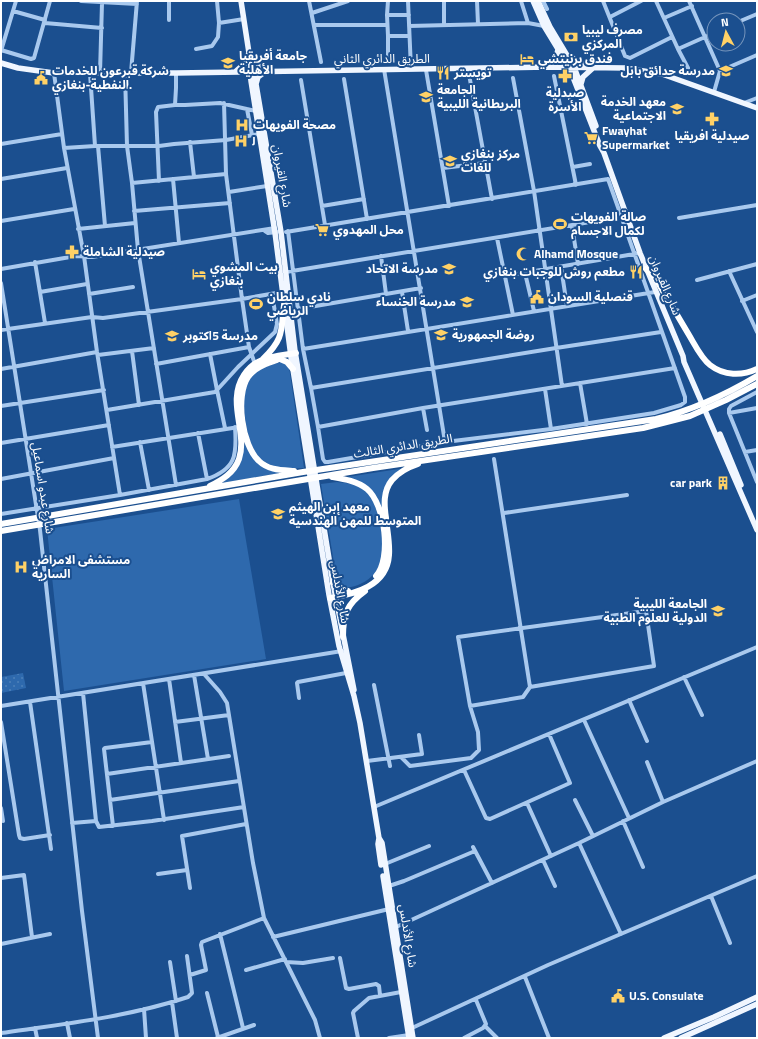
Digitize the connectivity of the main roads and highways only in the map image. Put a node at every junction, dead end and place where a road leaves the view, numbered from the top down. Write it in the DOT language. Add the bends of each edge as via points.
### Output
graph roads {
  1 [pos="241,1"];
  2 [pos="533,1"];
  3 [pos="538,1"];
  4 [pos="558,48"];
  5 [pos="249,54"];
  6 [pos="567,54"];
  7 [pos="1,63"];
  8 [pos="548,67"];
  9 [pos="572,67"];
  10 [pos="593,68"];
  11 [pos="251,69"];
  12 [pos="266,71"];
  13 [pos="238,72"];
  14 [pos="253,83"];
  15 [pos="581,85"];
  16 [pos="757,108"];
  17 [pos="604,153"];
  18 [pos="278,230"];
  19 [pos="646,269"];
  20 [pos="284,305"];
  21 [pos="293,355"];
  22 [pos="280,359"];
  23 [pos="261,360"];
  24 [pos="293,369"];
  25 [pos="757,369"];
  26 [pos="757,376"];
  27 [pos="757,384"];
  28 [pos="711,420"];
  29 [pos="428,460"];
  30 [pos="311,462"];
  31 [pos="303,472"];
  32 [pos="328,476"];
  33 [pos="204,489"];
  34 [pos="315,490"];
  35 [pos="47,520"];
  36 [pos="757,521"];
  37 [pos="33,522"];
  38 [pos="1,524"];
  39 [pos="757,530"];
  40 [pos="1,531"];
  41 [pos="333,583"];
  42 [pos="375,583"];
  43 [pos="348,591"];
  44 [pos="332,596"];
  45 [pos="343,637"];
  46 [pos="343,650"];
  47 [pos="354,696"];
  48 [pos="379,838"];
  49 [pos="757,997"];
  50 [pos="405,1002"];
  51 [pos="757,1004"];
  52 [pos="410,1037"];
  53 [pos="664,1038"];
  54 [pos="681,1038"];
  1 -- 5 [label="main road"];
  2 -- 4 [label="main road, شارع القيروان" via="544,26"];
  3 -- 6 [label="main road, شارع القيروان" via="546,20"];
  4 -- 8 [label="main road" via="556,60"];
  4 -- 9 [label="main road, شارع القيروان"];
  5 -- 11 [label="main road"];
  5 -- 12 [label="main road"];
  5 -- 13 [label="main road"];
  6 -- 9 [label="main road, شارع القيروان"];
  6 -- 10 [label="main road"];
  7 -- 13 [label="main road, الطريق الدائري الثاني" via="54,73"];
  8 -- 9 [label="main road, الطريق الدائري الثاني"];
  8 -- 12 [label="main road, الطريق الدائري الثاني"];
  9 -- 10 [label="main road, الطريق الدائري الثاني"];
  9 -- 15 [label="main road, شارع القيروان"];
  9 -- 17 [label="main road, شارع القيروان"];
  10 -- 15 [label="main road" via="583,77"];
  10 -- 16 [label="main road, الطريق الدائري الثاني" via="649,70"];
  11 -- 12 [label="main road, الطريق الدائري الثاني"];
  11 -- 13 [label="main road, الطريق الدائري الثاني"];
  11 -- 14 [label="main road"];
  12 -- 14 [label="main road"];
  13 -- 14 [label="main road"];
  14 -- 18 [label="main road, شارع القيروان"];
  14 -- 18 [label="main road" via="259,134"];
  15 -- 17 [label="main road, شارع القيروان"];
  17 -- 19 [label="main road, شارع القيروان" via="610,178 637,254"];
  18 -- 20 [label="main road"];
  18 -- 21 [label="main road, شارع القيروان" via="289,272"];
  19 -- 25 [label="highway" via="654,276 707,363 731,374 744,374"];
  19 -- 28 [label="main road, شارع القيروان"];
  20 -- 21 [label="main road"];
  20 -- 23 [label="highway" via="279,341"];
  21 -- 22 [label="highway"];
  21 -- 23 [label="highway"];
  21 -- 24 [label="main road"];
  21 -- 30 [label="main road" via="300,377"];
  22 -- 24 [label="highway"];
  22 -- 31 [label="highway" via="254,370 245,382 241,397 244,431 250,449 259,462 275,469"];
  23 -- 33 [label="highway" via="244,375 238,390 237,427 241,451 239,460 234,469 222,480"];
  24 -- 30 [label="main road"];
  26 -- 31 [label="highway, الطريق الدائري الثالث" via="712,401 656,419"];
  27 -- 29 [label="highway, الطريق الدائري الثالث" via="699,412 657,425"];
  28 -- 36 [label="main road, شارع القيروان"];
  28 -- 39 [label="main road, شارع القيروان"];
  29 -- 32 [label="highway, الطريق الدائري الثالث"];
  29 -- 42 [label="highway" via="399,473 388,487 384,501 389,556 385,570"];
  30 -- 34 [label="main road"];
  31 -- 33 [label="highway, الطريق الدائري الثالث"];
  32 -- 35 [label="highway, الطريق الدائري الثالث" via="169,503"];
  32 -- 43 [label="highway" via="356,483 366,489 374,499 383,530 385,552 378,574 366,585"];
  33 -- 35 [label="highway, الطريق الدائري الثالث"];
  34 -- 41 [label="main road, شارع الأندلس"];
  34 -- 44 [label="main road, شارع الأندلس"];
  35 -- 37 [label="highway"];
  37 -- 38 [label="highway"];
  37 -- 40 [label="highway"];
  41 -- 43 [label="highway" via="339,589"];
  41 -- 44 [label="main road, شارع الأندلس"];
  42 -- 44 [label="highway" via="359,591"];
  42 -- 45 [label="highway" via="354,600 346,612"];
  43 -- 44 [label="highway"];
  44 -- 45 [label="main road, شارع الأندلس"];
  44 -- 46 [label="main road, شارع الأندلس"];
  45 -- 46 [label="main road, شارع الأندلس"];
  46 -- 47 [label="main road, شارع الأندلس" via="346,673"];
  46 -- 47 [label="main road, شارع الأندلس" via="354,686"];
  47 -- 48 [label="main road, شارع الأندلس"];
  48 -- 50 [label="main road, شارع الأندلس" via="382,843 396,927"];
  48 -- 50 [label="main road, شارع الأندلس" via="401,992"];
  49 -- 53 [label="main road"];
  50 -- 52 [label="main road, شارع الأندلس"];
  50 -- 52 [label="main road, شارع الأندلس" via="412,1028"];
  51 -- 54 [label="main road"];
}
